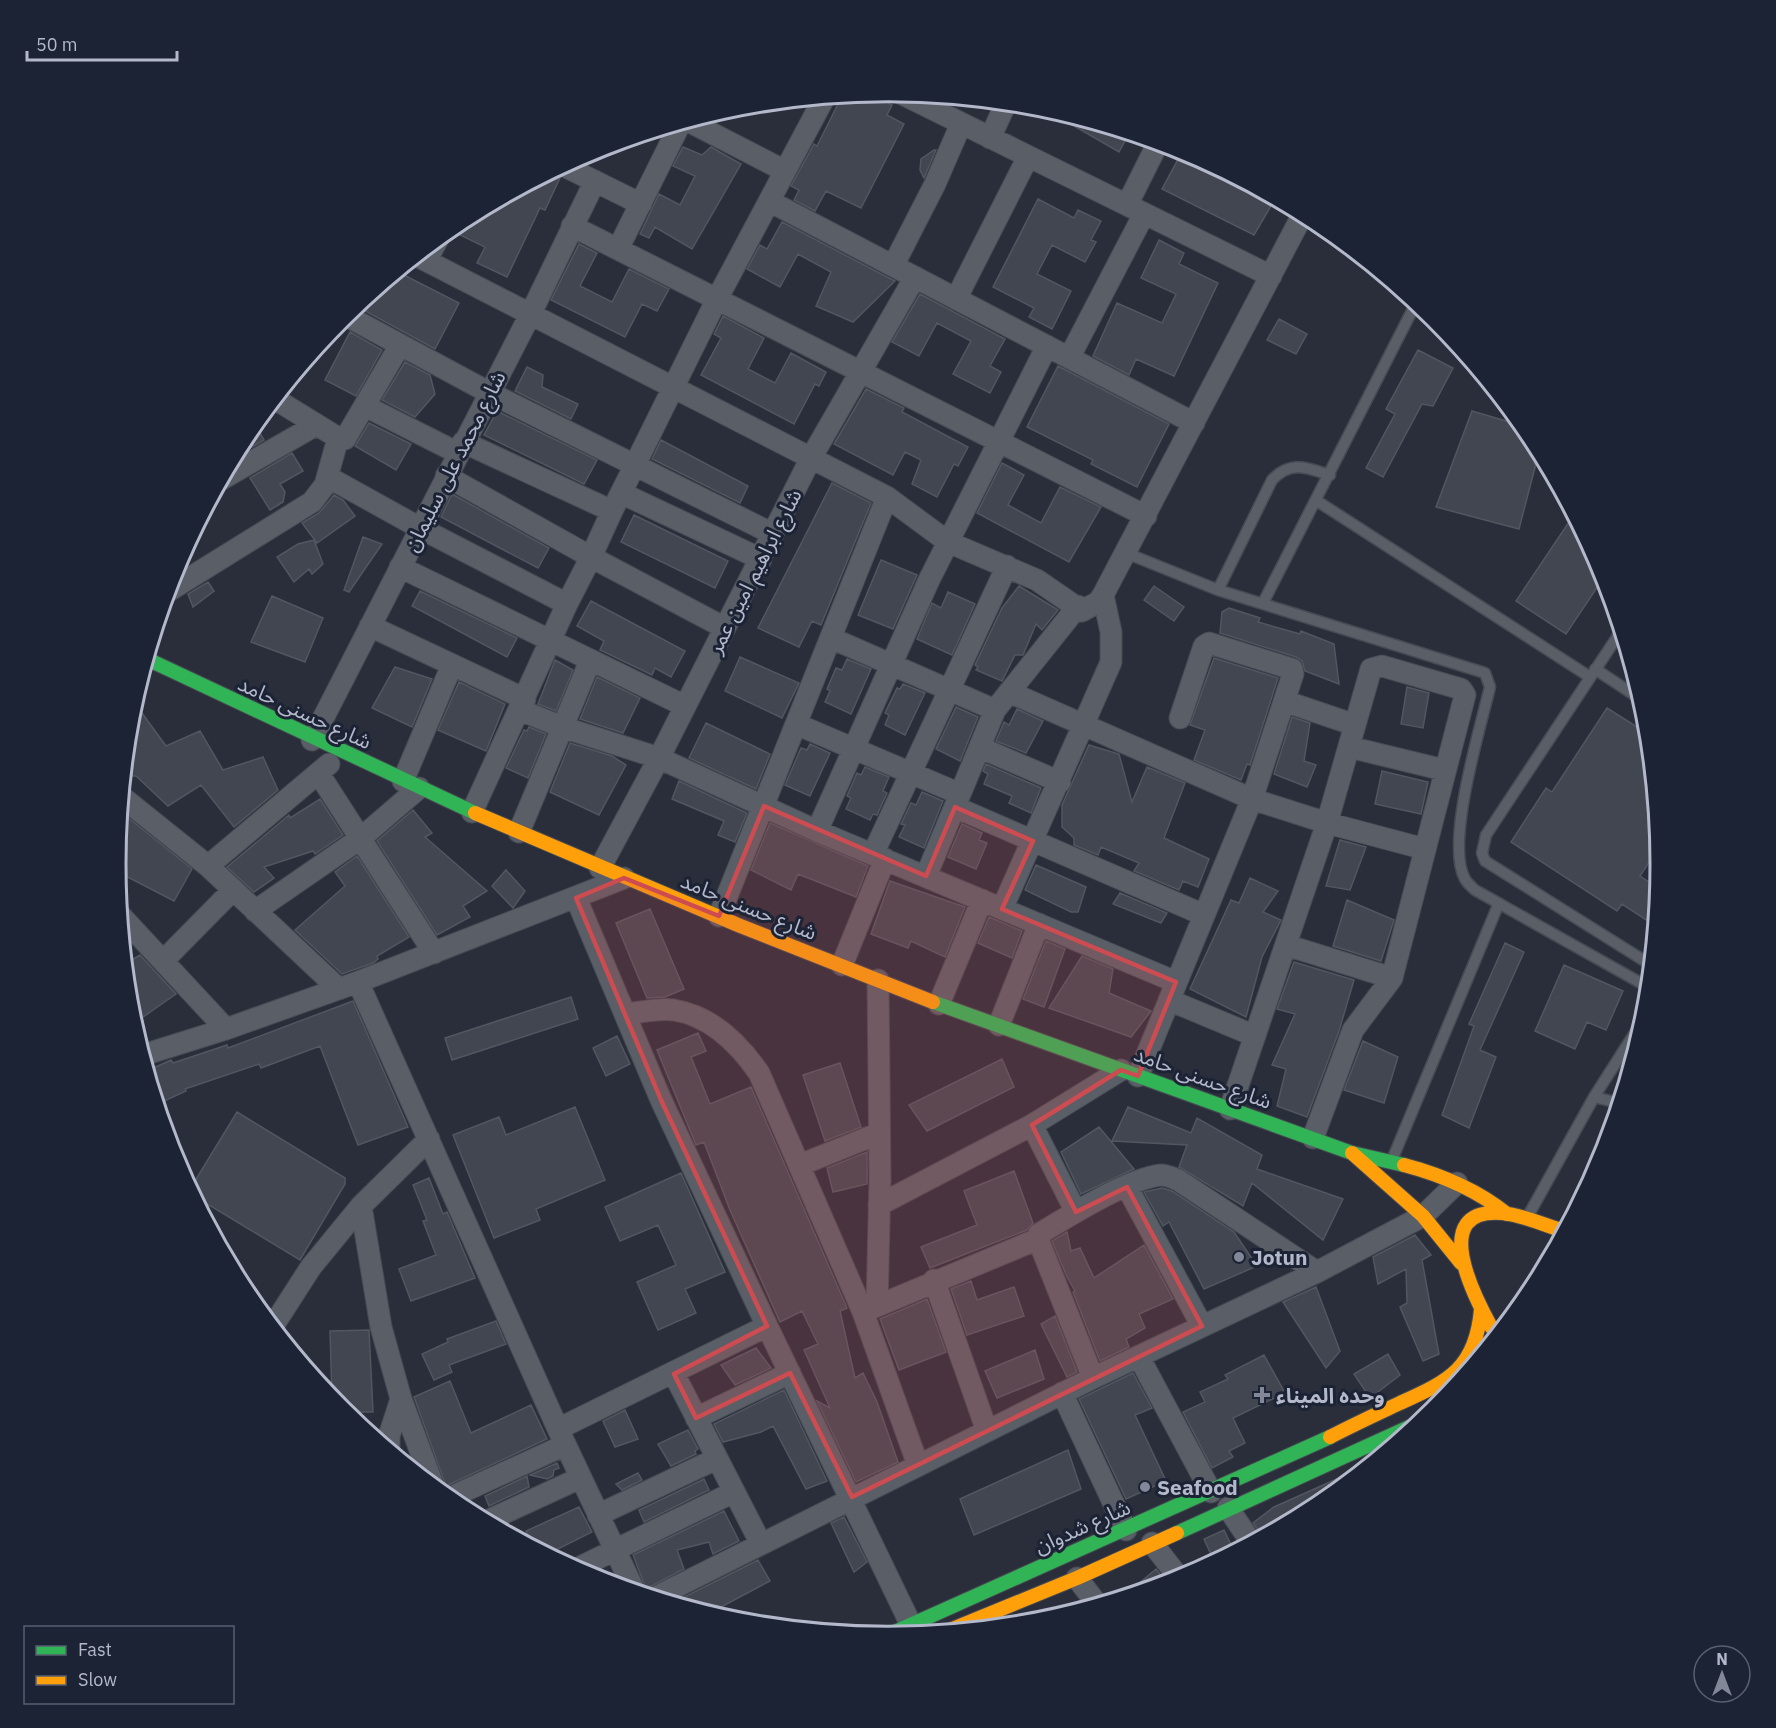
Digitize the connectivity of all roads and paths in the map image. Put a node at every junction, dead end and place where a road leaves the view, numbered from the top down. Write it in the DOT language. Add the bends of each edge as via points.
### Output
graph roads {
  1 [pos="920,103"];
  2 [pos="820,106"];
  3 [pos="1002,111"];
  4 [pos="961,124"];
  5 [pos="698,126"];
  6 [pos="676,132"];
  7 [pos="990,138"];
  8 [pos="1155,151"];
  9 [pos="1028,157"];
  10 [pos="573,171"];
  11 [pos="785,171"];
  12 [pos="595,181"];
  13 [pos="769,201"];
  14 [pos="640,204"];
  15 [pos="1136,209"];
  16 [pos="1299,222"];
  17 [pos="573,226"];
  18 [pos="618,249"];
  19 [pos="425,258"];
  20 [pos="893,266"];
  21 [pos="1271,276"];
  22 [pos="915,277"];
  23 [pos="717,299"];
  24 [pos="956,299"];
  25 [pos="1412,311"];
  26 [pos="531,313"];
  27 [pos="354,320"];
  28 [pos="400,345"];
  29 [pos="1047,346"];
  30 [pos="1069,358"];
  31 [pos="862,372"];
  32 [pos="673,387"];
  33 [pos="488,392"];
  34 [pos="281,403"];
  35 [pos="365,406"];
  36 [pos="1194,423"];
  37 [pos="316,424"];
  38 [pos="338,438"];
  39 [pos="1000,442"];
  40 [pos="460,447"];
  41 [pos="811,458"];
  42 [pos="633,465"];
  43 [pos="235,471"];
  44 [pos="1330,475"];
  45 [pos="446,476"];
  46 [pos="328,477"];
  47 [pos="887,497"];
  48 [pos="1317,501"];
  49 [pos="616,502"];
  50 [pos="1146,516"];
  51 [pos="420,528"];
  52 [pos="773,534"];
  53 [pos="948,542"];
  54 [pos="1126,553"];
  55 [pos="591,557"];
  56 [pos="761,559"];
  57 [pos="1007,566"];
  58 [pos="400,567"];
  59 [pos="179,584"];
  60 [pos="1218,590"];
  61 [pos="1103,595"];
  62 [pos="1263,603"];
  63 [pos="567,604"];
  64 [pos="1078,606"];
  65 [pos="370,626"];
  66 [pos="725,628"];
  67 [pos="831,638"];
  68 [pos="1616,639"];
  69 [pos="551,642"];
  70 [pos="590,661"];
  71 [pos="153,665"];
  72 [pos="452,665"];
  73 [pos="892,665"];
  74 [pos="1593,673"];
  75 [pos="949,689"];
  76 [pos="1009,692"];
  77 [pos="1630,693"];
  78 [pos="1284,701"];
  79 [pos="522,705"];
  80 [pos="685,706"];
  81 [pos="995,710"];
  82 [pos="1180,718"];
  83 [pos="796,723"];
  84 [pos="1085,725"];
  85 [pos="1354,725"];
  86 [pos="562,727"];
  87 [pos="312,740"];
  88 [pos="1349,747"];
  89 [pos="854,748"];
  90 [pos="981,748"];
  91 [pos="342,753"];
  92 [pos="659,758"];
  93 [pos="1444,770"];
  94 [pos="910,773"];
  95 [pos="319,774"];
  96 [pos="1060,782"];
  97 [pos="411,784"];
  98 [pos="1252,799"];
  99 [pos="957,801"];
  100 [pos="129,803"];
  101 [pos="764,806"];
  102 [pos="472,812"];
  103 [pos="1327,823"];
  104 [pos="817,831"];
  105 [pos="519,832"];
  106 [pos="361,838"];
  107 [pos="1033,841"];
  108 [pos="1425,849"];
  109 [pos="879,857"];
  110 [pos="208,866"];
  111 [pos="600,868"];
  112 [pos="926,876"];
  113 [pos="624,878"];
  114 [pos="233,890"];
  115 [pos="576,898"];
  116 [pos="982,900"];
  117 [pos="1499,903"];
  118 [pos="1002,909"];
  119 [pos="255,910"];
  120 [pos="1204,915"];
  121 [pos="719,916"];
  122 [pos="1039,924"];
  123 [pos="132,942"];
  124 [pos="1286,945"];
  125 [pos="434,953"];
  126 [pos="163,961"];
  127 [pos="1643,961"];
  128 [pos="842,965"];
  129 [pos="1392,978"];
  130 [pos="878,980"];
  131 [pos="1640,982"];
  132 [pos="348,986"];
  133 [pos="1173,991"];
  134 [pos="939,1004"];
  135 [pos="627,1014"];
  136 [pos="999,1025"];
  137 [pos="226,1029"];
  138 [pos="1255,1036"];
  139 [pos="1628,1044"];
  140 [pos="150,1053"];
  141 [pos="1129,1073"];
  142 [pos="1594,1097"];
  143 [pos="1612,1101"];
  144 [pos="1230,1109"];
  145 [pos="1032,1125"];
  146 [pos="877,1134"];
  147 [pos="1313,1138"];
  148 [pos="429,1139"];
  149 [pos="1352,1153"];
  150 [pos="1391,1161"];
  151 [pos="800,1165"];
  152 [pos="1457,1183"];
  153 [pos="1127,1187"];
  154 [pos="879,1205"];
  155 [pos="361,1206"];
  156 [pos="1076,1212"];
  157 [pos="1507,1214"];
  158 [pos="1423,1216"];
  159 [pos="1526,1221"];
  160 [pos="1557,1228"];
  161 [pos="1038,1239"];
  162 [pos="1461,1263"];
  163 [pos="1317,1272"];
  164 [pos="934,1280"];
  165 [pos="870,1309"];
  166 [pos="1481,1309"];
  167 [pos="277,1320"];
  168 [pos="767,1326"];
  169 [pos="1202,1326"];
  170 [pos="1494,1327"];
  171 [pos="1139,1356"];
  172 [pos="1466,1360"];
  173 [pos="790,1373"];
  174 [pos="674,1374"];
  175 [pos="1451,1377"];
  176 [pos="1093,1378"];
  177 [pos="1062,1393"];
  178 [pos="401,1399"];
  179 [pos="696,1418"];
  180 [pos="987,1431"];
  181 [pos="561,1437"];
  182 [pos="389,1440"];
  183 [pos="716,1459"];
  184 [pos="1360,1460"];
  185 [pos="918,1465"];
  186 [pos="428,1472"];
  187 [pos="580,1478"];
  188 [pos="734,1492"];
  189 [pos="1211,1492"];
  190 [pos="458,1493"];
  191 [pos="852,1497"];
  192 [pos="1228,1508"];
  193 [pos="598,1515"];
  194 [pos="496,1517"];
  195 [pos="1126,1530"];
  196 [pos="1247,1536"];
  197 [pos="1152,1543"];
  198 [pos="761,1544"];
  199 [pos="615,1550"];
  200 [pos="587,1564"];
  201 [pos="1173,1571"];
  202 [pos="1077,1578"];
  203 [pos="630,1581"];
  204 [pos="665,1592"];
  205 [pos="1092,1598"];
  206 [pos="989,1619"];
  207 [pos="911,1625"];
  1 -- 4 [label="street"];
  2 -- 11 [label="street"];
  3 -- 7 [label="street"];
  4 -- 7 [label="street"];
  4 -- 20 [label="street"];
  5 -- 11 [label="street"];
  6 -- 14 [label="street"];
  7 -- 9 [label="street"];
  8 -- 15 [label="street"];
  9 -- 15 [label="street"];
  9 -- 24 [label="street"];
  10 -- 12 [label="street"];
  11 -- 13 [label="street"];
  12 -- 14 [label="street"];
  12 -- 17 [label="street, شارع محمد على سليمان"];
  13 -- 20 [label="street"];
  13 -- 23 [label="street"];
  14 -- 18 [label="street"];
  15 -- 21 [label="street"];
  15 -- 30 [label="street"];
  16 -- 21 [label="street"];
  17 -- 18 [label="street"];
  17 -- 26 [label="street, شارع محمد على سليمان"];
  18 -- 23 [label="street"];
  19 -- 26 [label="street"];
  20 -- 22 [label="street"];
  21 -- 36 [label="street"];
  22 -- 24 [label="street"];
  22 -- 31 [label="street, شارع ابراهيم امين عمر"];
  23 -- 31 [label="street"];
  23 -- 32 [label="street"];
  24 -- 29 [label="street"];
  25 -- 44 [label="lane"];
  26 -- 32 [label="street"];
  26 -- 33 [label="street, شارع محمد على سليمان"];
  27 -- 28 [label="street"];
  28 -- 33 [label="street"];
  28 -- 35 [label="street"];
  29 -- 30 [label="street"];
  29 -- 39 [label="street"];
  30 -- 36 [label="street"];
  31 -- 39 [label="street"];
  31 -- 41 [label="street, شارع ابراهيم امين عمر"];
  32 -- 41 [label="street"];
  32 -- 42 [label="street"];
  33 -- 40 [label="street, شارع محمد على سليمان"];
  33 -- 42 [label="street"];
  34 -- 37 [label="street"];
  35 -- 38 [label="street" via="347,437"];
  35 -- 40 [label="street"];
  36 -- 50 [label="street"];
  37 -- 38 [label="street"];
  37 -- 43 [label="street"];
  38 -- 46 [label="street"];
  39 -- 50 [label="street"];
  39 -- 53 [label="street"];
  40 -- 45 [label="street, شارع محمد على سليمان"];
  40 -- 49 [label="street"];
  41 -- 47 [label="street"];
  41 -- 52 [label="street, شارع ابراهيم امين عمر"];
  42 -- 49 [label="street"];
  42 -- 52 [label="street"];
  44 -- 48 [label="lane"];
  44 -- 60 [label="lane" via="1302,466 1288,467 1272,480"];
  45 -- 51 [label="street, شارع محمد على سليمان"];
  45 -- 55 [label="street"];
  46 -- 51 [label="street"];
  46 -- 59 [label="street" via="312,502"];
  47 -- 53 [label="street"];
  47 -- 67 [label="street"];
  48 -- 62 [label="lane"];
  48 -- 74 [label="lane"];
  49 -- 55 [label="street"];
  49 -- 56 [label="street"];
  50 -- 54 [label="street"];
  51 -- 58 [label="street, شارع محمد على سليمان"];
  51 -- 63 [label="street"];
  52 -- 56 [label="street, شارع ابراهيم امين عمر"];
  53 -- 57 [label="street"];
  53 -- 73 [label="street"];
  54 -- 60 [label="lane"];
  54 -- 61 [label="street"];
  55 -- 63 [label="street"];
  55 -- 66 [label="street"];
  56 -- 66 [label="street, شارع ابراهيم امين عمر"];
  57 -- 64 [label="street"];
  57 -- 75 [label="street"];
  58 -- 65 [label="street, شارع محمد على سليمان"];
  58 -- 69 [label="street"];
  60 -- 62 [label="lane"];
  61 -- 64 [label="street" via="1091,608 1083,611"];
  61 -- 84 [label="street" via="1111,632 1112,662"];
  62 -- 117 [label="lane" via="1485,673 1490,687 1460,822 1459,854 1465,879 1474,890"];
  63 -- 69 [label="street"];
  64 -- 76 [label="street"];
  65 -- 72 [label="street"];
  65 -- 87 [label="street, شارع محمد على سليمان"];
  66 -- 80 [label="street, شارع ابراهيم امين عمر"];
  67 -- 73 [label="street"];
  67 -- 83 [label="street"];
  68 -- 74 [label="lane"];
  69 -- 70 [label="street"];
  69 -- 79 [label="street"];
  70 -- 80 [label="street"];
  70 -- 86 [label="street"];
  71 -- 87 [label="street, شارع حسنى حامد"];
  72 -- 79 [label="street"];
  72 -- 97 [label="street"];
  73 -- 75 [label="street"];
  73 -- 89 [label="street"];
  74 -- 77 [label="lane"];
  74 -- 127 [label="lane" via="1486,835 1482,853 1485,861"];
  75 -- 81 [label="street"];
  75 -- 94 [label="street"];
  76 -- 81 [label="street"];
  76 -- 84 [label="street"];
  78 -- 82 [label="street" via="1293,674 1290,667 1212,643 1204,646"];
  78 -- 85 [label="street"];
  78 -- 98 [label="street"];
  79 -- 86 [label="street"];
  79 -- 102 [label="street"];
  80 -- 92 [label="street, شارع ابراهيم امين عمر"];
  81 -- 90 [label="street"];
  83 -- 89 [label="street"];
  83 -- 101 [label="street"];
  84 -- 96 [label="street"];
  84 -- 98 [label="street"];
  85 -- 88 [label="street"];
  85 -- 93 [label="street" via="1371,669 1378,665 1461,689 1465,695"];
  86 -- 92 [label="street"];
  86 -- 105 [label="street"];
  87 -- 91 [label="street, شارع حسنى حامد"];
  88 -- 93 [label="street"];
  88 -- 103 [label="street"];
  89 -- 94 [label="street"];
  89 -- 104 [label="street"];
  90 -- 96 [label="street"];
  90 -- 99 [label="street"];
  91 -- 95 [label="street"];
  91 -- 97 [label="street, شارع حسنى حامد"];
  92 -- 101 [label="street"];
  92 -- 111 [label="street, شارع ابراهيم امين عمر"];
  93 -- 108 [label="street"];
  94 -- 99 [label="street"];
  94 -- 109 [label="street"];
  95 -- 106 [label="street"];
  95 -- 110 [label="street"];
  96 -- 107 [label="street"];
  97 -- 102 [label="street, شارع حسنى حامد"];
  97 -- 106 [label="street"];
  98 -- 103 [label="street"];
  98 -- 120 [label="street"];
  99 -- 107 [label="street"];
  99 -- 112 [label="street"];
  100 -- 110 [label="street"];
  101 -- 104 [label="street"];
  101 -- 121 [label="street"];
  102 -- 105 [label="street, شارع حسنى حامد"];
  103 -- 108 [label="street"];
  103 -- 124 [label="street"];
  104 -- 109 [label="street"];
  105 -- 111 [label="street, شارع حسنى حامد"];
  106 -- 119 [label="street"];
  106 -- 125 [label="street"];
  107 -- 118 [label="street"];
  107 -- 120 [label="street"];
  108 -- 129 [label="street"];
  109 -- 112 [label="street"];
  109 -- 128 [label="street"];
  110 -- 114 [label="street"];
  111 -- 113 [label="street, شارع حسنى حامد"];
  112 -- 116 [label="street"];
  113 -- 115 [label="street"];
  113 -- 121 [label="street, شارع حسنى حامد"];
  114 -- 119 [label="street"];
  114 -- 126 [label="street"];
  115 -- 125 [label="street"];
  115 -- 135 [label="street"];
  116 -- 118 [label="street"];
  116 -- 134 [label="street"];
  117 -- 131 [label="lane"];
  117 -- 150 [label="lane"];
  118 -- 122 [label="street"];
  119 -- 132 [label="street"];
  120 -- 133 [label="street"];
  121 -- 128 [label="street, شارع حسنى حامد"];
  122 -- 133 [label="street"];
  122 -- 136 [label="street"];
  123 -- 126 [label="street"];
  124 -- 129 [label="street"];
  124 -- 138 [label="street"];
  125 -- 132 [label="street"];
  126 -- 137 [label="street"];
  128 -- 130 [label="street, شارع حسنى حامد"];
  129 -- 147 [label="street" via="1353,1030"];
  130 -- 134 [label="street, شارع حسنى حامد"];
  130 -- 146 [label="street"];
  132 -- 137 [label="street"];
  132 -- 148 [label="street"];
  133 -- 138 [label="street"];
  133 -- 141 [label="street"];
  134 -- 136 [label="street, شارع حسنى حامد"];
  135 -- 151 [label="street" via="673,1010 697,1017 726,1034 759,1073"];
  135 -- 168 [label="street" via="662,1100"];
  136 -- 141 [label="street, شارع حسنى حامد"];
  137 -- 140 [label="street"];
  138 -- 144 [label="street"];
  139 -- 142 [label="lane"];
  141 -- 144 [label="street, شارع حسنى حامد"];
  141 -- 145 [label="street"];
  142 -- 143 [label="lane"];
  142 -- 159 [label="lane"];
  144 -- 147 [label="street, شارع حسنى حامد"];
  145 -- 154 [label="street"];
  145 -- 156 [label="street"];
  146 -- 151 [label="street"];
  146 -- 154 [label="street"];
  147 -- 149 [label="street, شارع حسنى حامد"];
  148 -- 155 [label="street"];
  148 -- 181 [label="street"];
  149 -- 150 [label="street, شارع حسنى حامد"];
  149 -- 158 [label="street, شارع حسنى حامد"];
  150 -- 152 [label="street, شارع حسنى حامد"];
  151 -- 165 [label="street"];
  152 -- 157 [label="street, شارع حسنى حامد" via="1487,1197"];
  152 -- 158 [label="street"];
  153 -- 156 [label="street"];
  153 -- 163 [label="street" via="1152,1177 1169,1176"];
  153 -- 169 [label="street"];
  154 -- 165 [label="street"];
  155 -- 167 [label="street" via="311,1267"];
  155 -- 178 [label="street" via="381,1327"];
  156 -- 161 [label="street" via="1039,1234"];
  157 -- 159 [label="street"];
  157 -- 162 [label="street" via="1487,1214 1469,1224 1458,1249"];
  158 -- 162 [label="street, شارع حسنى حامد"];
  158 -- 163 [label="street"];
  159 -- 160 [label="street"];
  161 -- 164 [label="street"];
  161 -- 176 [label="street"];
  162 -- 166 [label="street"];
  163 -- 169 [label="street"];
  164 -- 165 [label="street"];
  164 -- 180 [label="street"];
  165 -- 185 [label="street"];
  166 -- 170 [label="street"];
  166 -- 172 [label="street, شارع شدوان" via="1481,1328"];
  168 -- 173 [label="street"];
  168 -- 174 [label="street"];
  169 -- 171 [label="street"];
  171 -- 176 [label="street"];
  171 -- 189 [label="street"];
  173 -- 179 [label="street"];
  173 -- 191 [label="street"];
  174 -- 179 [label="street"];
  174 -- 181 [label="street"];
  175 -- 189 [label="street, شارع شدوان"];
  176 -- 177 [label="street"];
  177 -- 180 [label="street"];
  177 -- 195 [label="street"];
  178 -- 182 [label="street"];
  178 -- 186 [label="street"];
  179 -- 183 [label="street"];
  180 -- 185 [label="street"];
  181 -- 187 [label="street"];
  181 -- 190 [label="street"];
  183 -- 188 [label="street"];
  183 -- 193 [label="street"];
  184 -- 192 [label="street"];
  185 -- 191 [label="street"];
  187 -- 193 [label="street"];
  187 -- 194 [label="street"];
  188 -- 198 [label="street"];
  188 -- 199 [label="street"];
  189 -- 195 [label="street, شارع شدوان"];
  191 -- 198 [label="street"];
  191 -- 207 [label="street"];
  192 -- 196 [label="street"];
  192 -- 197 [label="street"];
  193 -- 199 [label="street"];
  195 -- 207 [label="street, شارع شدوان"];
  197 -- 201 [label="street"];
  197 -- 202 [label="street"];
  198 -- 204 [label="street"];
  199 -- 200 [label="street"];
  199 -- 203 [label="street"];
  202 -- 205 [label="street"];
  202 -- 206 [label="street"];
}
